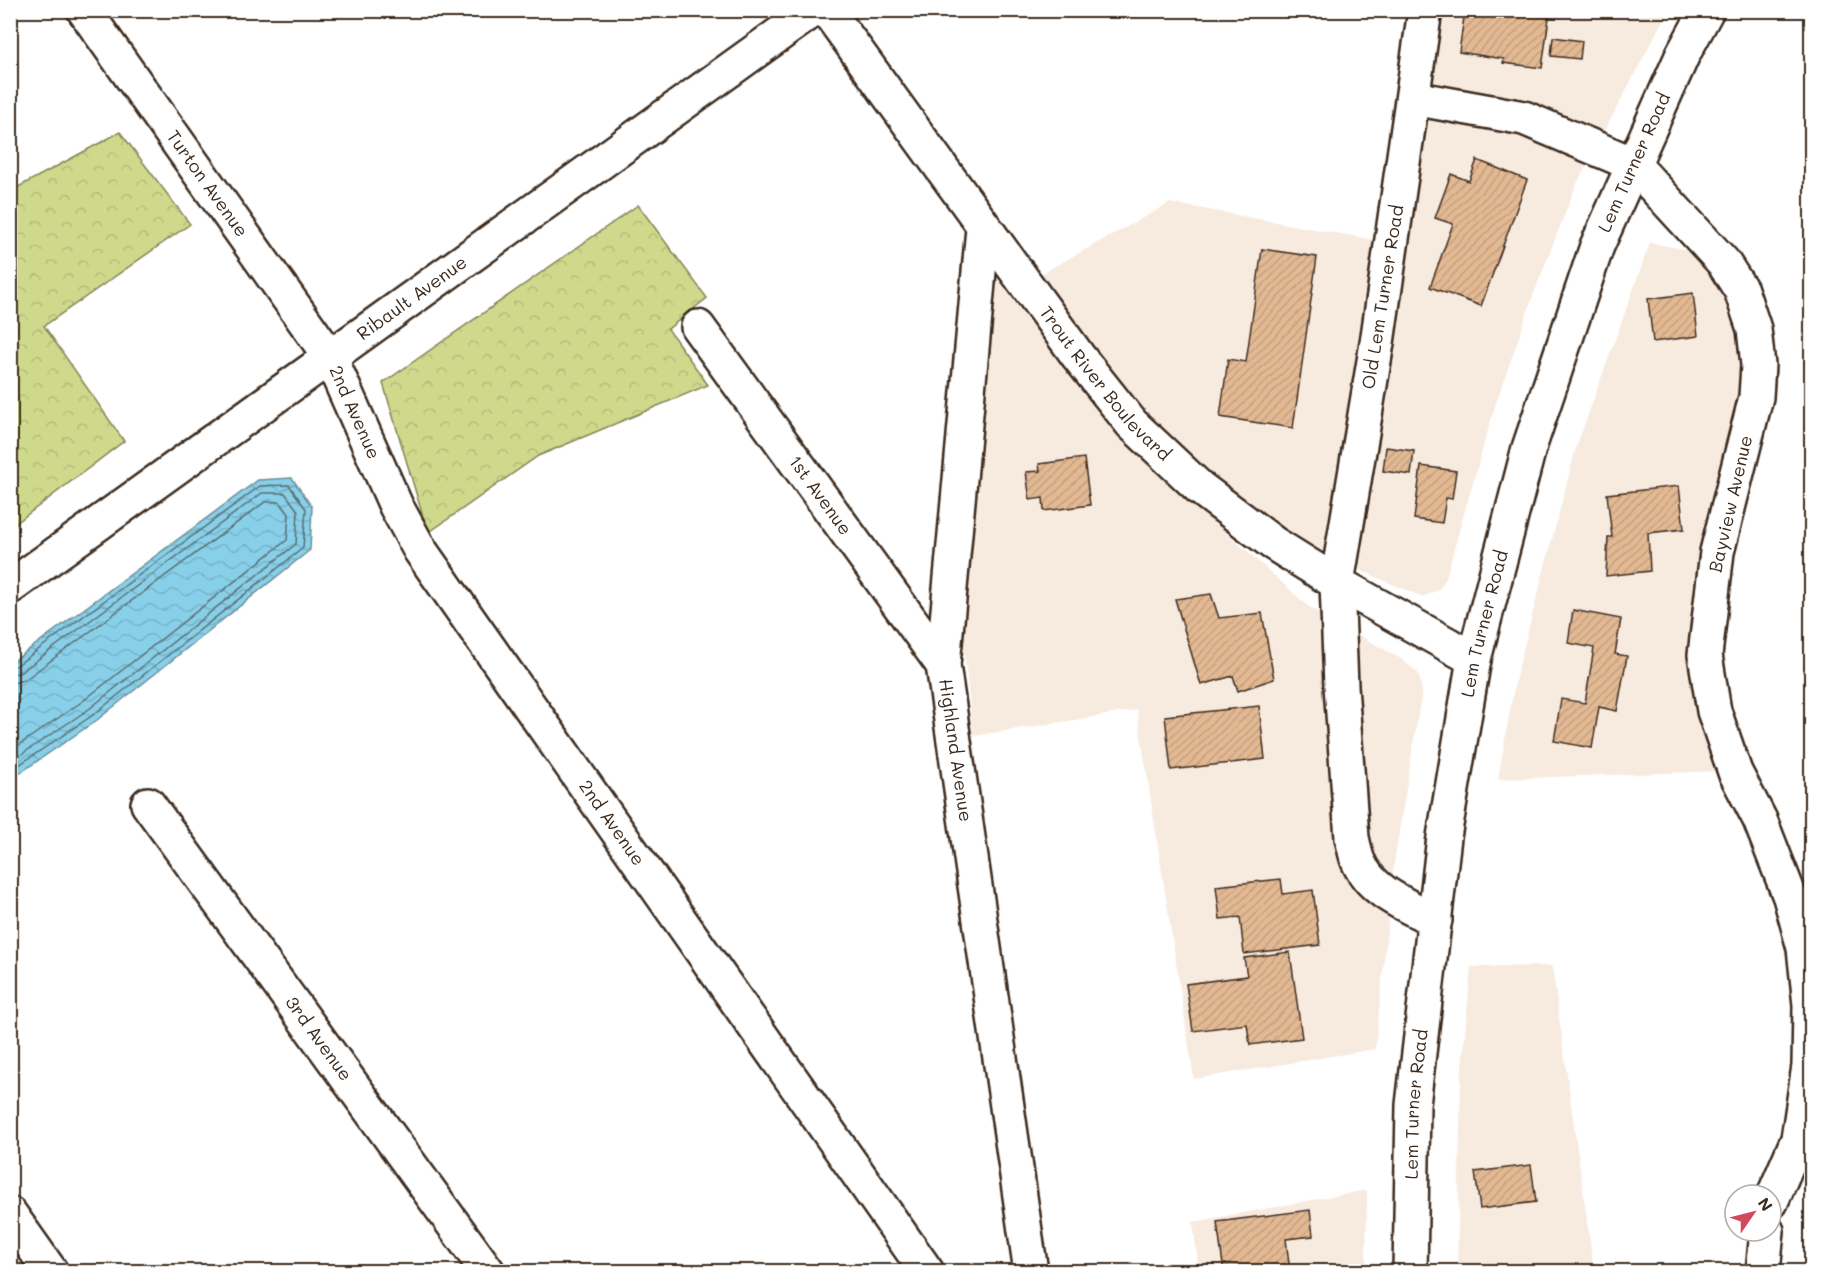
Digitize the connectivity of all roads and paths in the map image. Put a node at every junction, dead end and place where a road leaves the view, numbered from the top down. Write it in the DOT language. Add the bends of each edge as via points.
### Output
graph roads {
  1 [pos="84,10"];
  2 [pos="813,10"];
  3 [pos="827,10"];
  4 [pos="1425,10"];
  5 [pos="1707,10"];
  6 [pos="1413,98"];
  7 [pos="1633,164"];
  8 [pos="983,228"];
  9 [pos="698,327"];
  10 [pos="330,357"];
  11 [pos="1337,583"];
  12 [pos="10,586"];
  13 [pos="1474,659"];
  14 [pos="943,665"];
  15 [pos="148,804"];
  16 [pos="1435,920"];
  17 [pos="1779,1183"];
  18 [pos="10,1214"];
  19 [pos="1766,1243"];
  20 [pos="51,1272"];
  21 [pos="488,1272"];
  22 [pos="927,1272"];
  23 [pos="1031,1272"];
  24 [pos="1410,1272"];
  25 [pos="1763,1272"];
  1 -- 10 [label="street, Turton Avenue"];
  2 -- 10 [label="street, Ribault Avenue"];
  3 -- 8 [label="street, Trout River Boulevard"];
  4 -- 6 [label="street, Old Lem Turner Road"];
  5 -- 7 [label="street, Lem Turner Road"];
  6 -- 7 [label="street, Bayview Avenue" via="1524,118"];
  6 -- 11 [label="street, Old Lem Turner Road"];
  7 -- 13 [label="street, Lem Turner Road" via="1597,246 1529,448"];
  7 -- 17 [label="street, Bayview Avenue" via="1723,262 1741,290 1754,330 1756,397 1717,552 1705,656 1713,711 1790,897 1804,948 1810,1005 1809,1066 1798,1139"];
  8 -- 11 [label="street, Trout River Boulevard" via="1132,424 1200,488 1274,543"];
  8 -- 14 [label="street, Highland Avenue"];
  9 -- 14 [label="street, 1st Avenue"];
  10 -- 12 [label="street, Ribault Avenue"];
  10 -- 22 [label="street, 2nd Avenue" via="396,506 420,550"];
  11 -- 13 [label="street, Trout River Boulevard"];
  11 -- 16 [label="street, Old Lem Turner Road" via="1352,838 1358,860 1380,891"];
  13 -- 16 [label="street, Lem Turner Road" via="1444,837"];
  14 -- 23 [label="street, Highland Avenue"];
  15 -- 21 [label="street, 3rd Avenue"];
  16 -- 24 [label="street, Lem Turner Road" via="1413,1105"];
  18 -- 20 [label="street"];
  19 -- 25 [label="street"];
}
